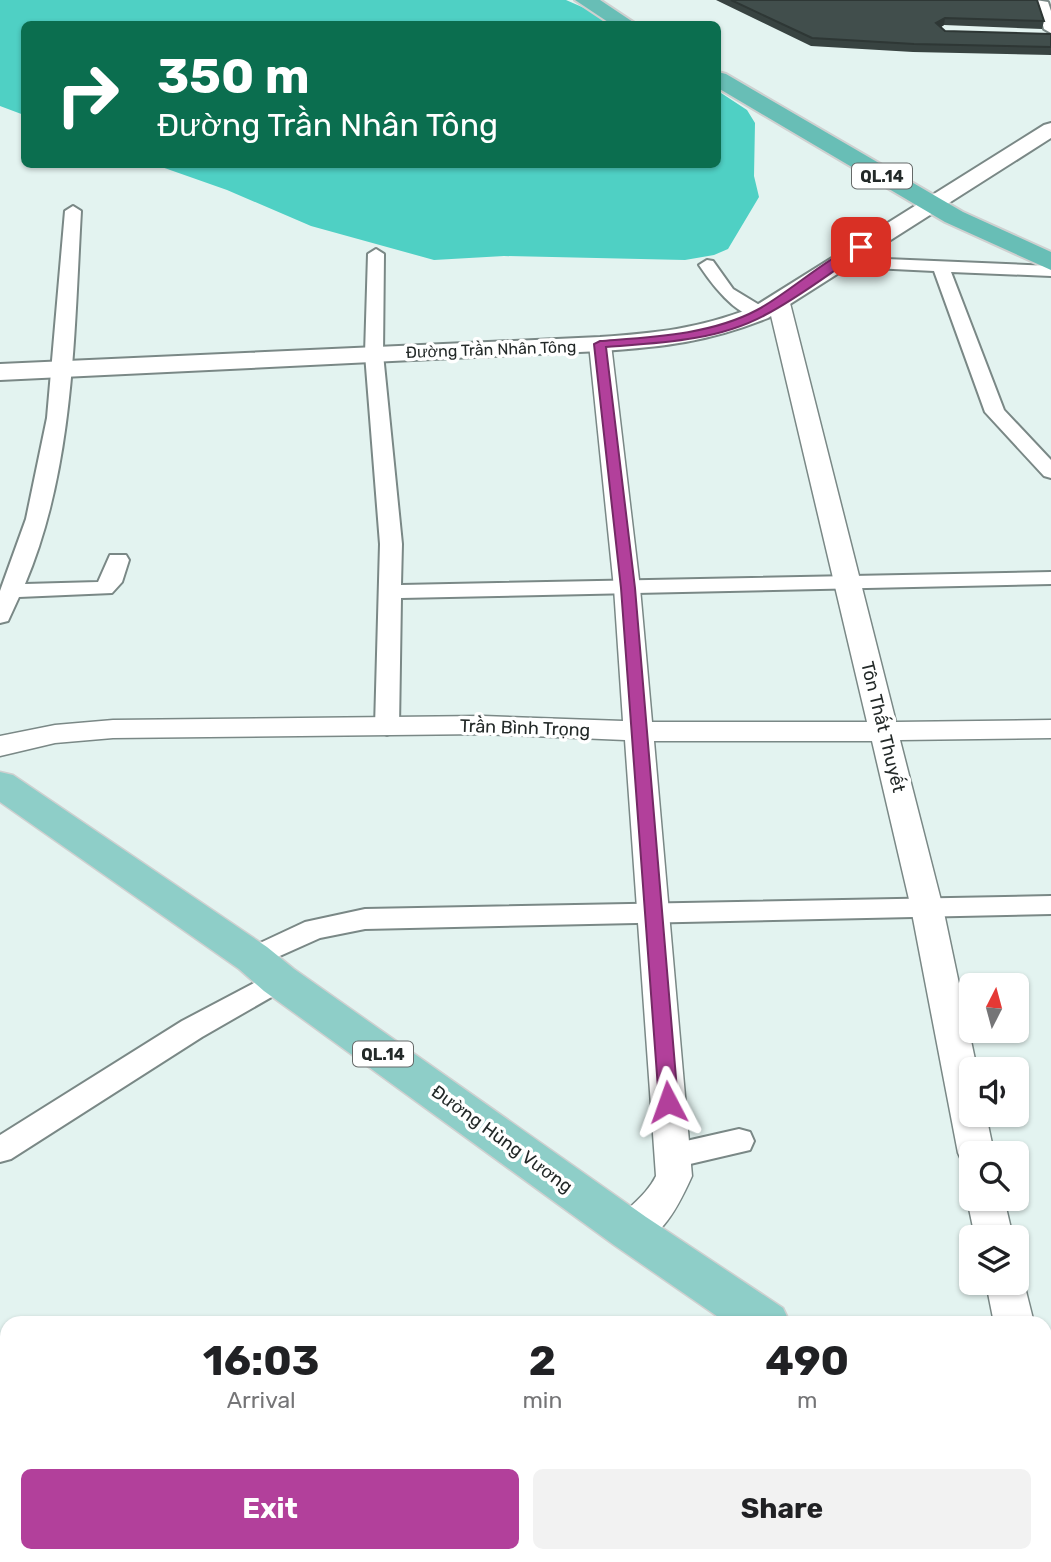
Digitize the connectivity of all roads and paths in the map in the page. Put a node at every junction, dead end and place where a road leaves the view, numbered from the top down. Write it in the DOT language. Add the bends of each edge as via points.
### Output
graph roads {
  1 [pos="585,0"];
  2 [pos="1041,2"];
  3 [pos="620,21"];
  4 [pos="1047,33"];
  5 [pos="721,81"];
  6 [pos="1051,129"];
  7 [pos="930,204"];
  8 [pos="73,211"];
  9 [pos="376,254"];
  10 [pos="838,262"];
  11 [pos="1051,262"];
  12 [pos="707,265"];
  13 [pos="941,268"];
  14 [pos="1051,271"];
  15 [pos="769,308"];
  16 [pos="600,344"];
  17 [pos="374,354"];
  18 [pos="61,370"];
  19 [pos="0,372"];
  20 [pos="1051,472"];
  21 [pos="118,560"];
  22 [pos="1051,578"];
  23 [pos="848,581"];
  24 [pos="628,588"];
  25 [pos="12,591"];
  26 [pos="390,592"];
  27 [pos="0,615"];
  28 [pos="387,727"];
  29 [pos="1051,729"];
  30 [pos="882,730"];
  31 [pos="639,732"];
  32 [pos="0,746"];
  33 [pos="0,784"];
  34 [pos="1051,905"];
  35 [pos="927,908"];
  36 [pos="654,915"];
  37 [pos="266,969"];
  38 [pos="739,1141"];
  39 [pos="974,1141"];
  40 [pos="0,1150"];
  41 [pos="673,1156"];
  42 [pos="630,1231"];
  43 [pos="1008,1295"];
  44 [pos="742,1316"];
  45 [pos="1012,1316"];
  1 -- 3 [label="highway"];
  2 -- 4 [label="street"];
  5 -- 7 [label="highway, QL.14"];
  6 -- 7 [label="main road, Đường Trần Nhân Tông"];
  7 -- 10 [label="main road, Đường Trần Nhân Tông"];
  7 -- 11 [label="highway, QL.14"];
  8 -- 18 [label="street"];
  9 -- 17 [label="street"];
  10 -- 13 [label="street"];
  10 -- 15 [label="main road, Đường Trần Nhân Tông"];
  12 -- 15 [label="street" via="727,293"];
  13 -- 14 [label="street"];
  13 -- 20 [label="street" via="995,412"];
  15 -- 16 [label="main road, Đường Trần Nhân Tông" via="721,328 671,339"];
  15 -- 23 [label="street, Tôn Thất Thuyết"];
  16 -- 17 [label="main road, Đường Trần Nhân Tông"];
  16 -- 24 [label="street"];
  17 -- 18 [label="main road, Đường Trần Nhân Tông"];
  17 -- 26 [label="street" via="389,511"];
  18 -- 19 [label="main road, Đường Trần Nhân Tông"];
  18 -- 25 [label="street" via="41,509"];
  21 -- 25 [label="street" via="111,582 104,588"];
  22 -- 23 [label="street"];
  23 -- 24 [label="street"];
  23 -- 30 [label="street, Tôn Thất Thuyết"];
  24 -- 26 [label="street"];
  24 -- 31 [label="street"];
  25 -- 27 [label="street"];
  26 -- 28 [label="street"];
  28 -- 31 [label="street, Trần Bình Trọng" via="483,725"];
  28 -- 32 [label="street, Trần Bình Trọng" via="113,729 55,734"];
  29 -- 30 [label="street, Trần Bình Trọng"];
  30 -- 31 [label="street, Trần Bình Trọng"];
  30 -- 35 [label="street, Tôn Thất Thuyết"];
  31 -- 36 [label="street"];
  33 -- 37 [label="main road, Đường Hùng Vương / QL.14"];
  34 -- 35 [label="street"];
  35 -- 36 [label="street"];
  35 -- 39 [label="street, Tôn Thất Thuyết"];
  36 -- 37 [label="street" via="350,921 314,929"];
  36 -- 41 [label="street"];
  37 -- 40 [label="street" via="192,1029"];
  37 -- 42 [label="main road, Đường Hùng Vương / QL.14"];
  38 -- 41 [label="street"];
  41 -- 42 [label="street" via="674,1176 664,1200 653,1215"];
  42 -- 44 [label="main road, Đường Hùng Vương / QL.14"];
  43 -- 45 [label="street"];
}
